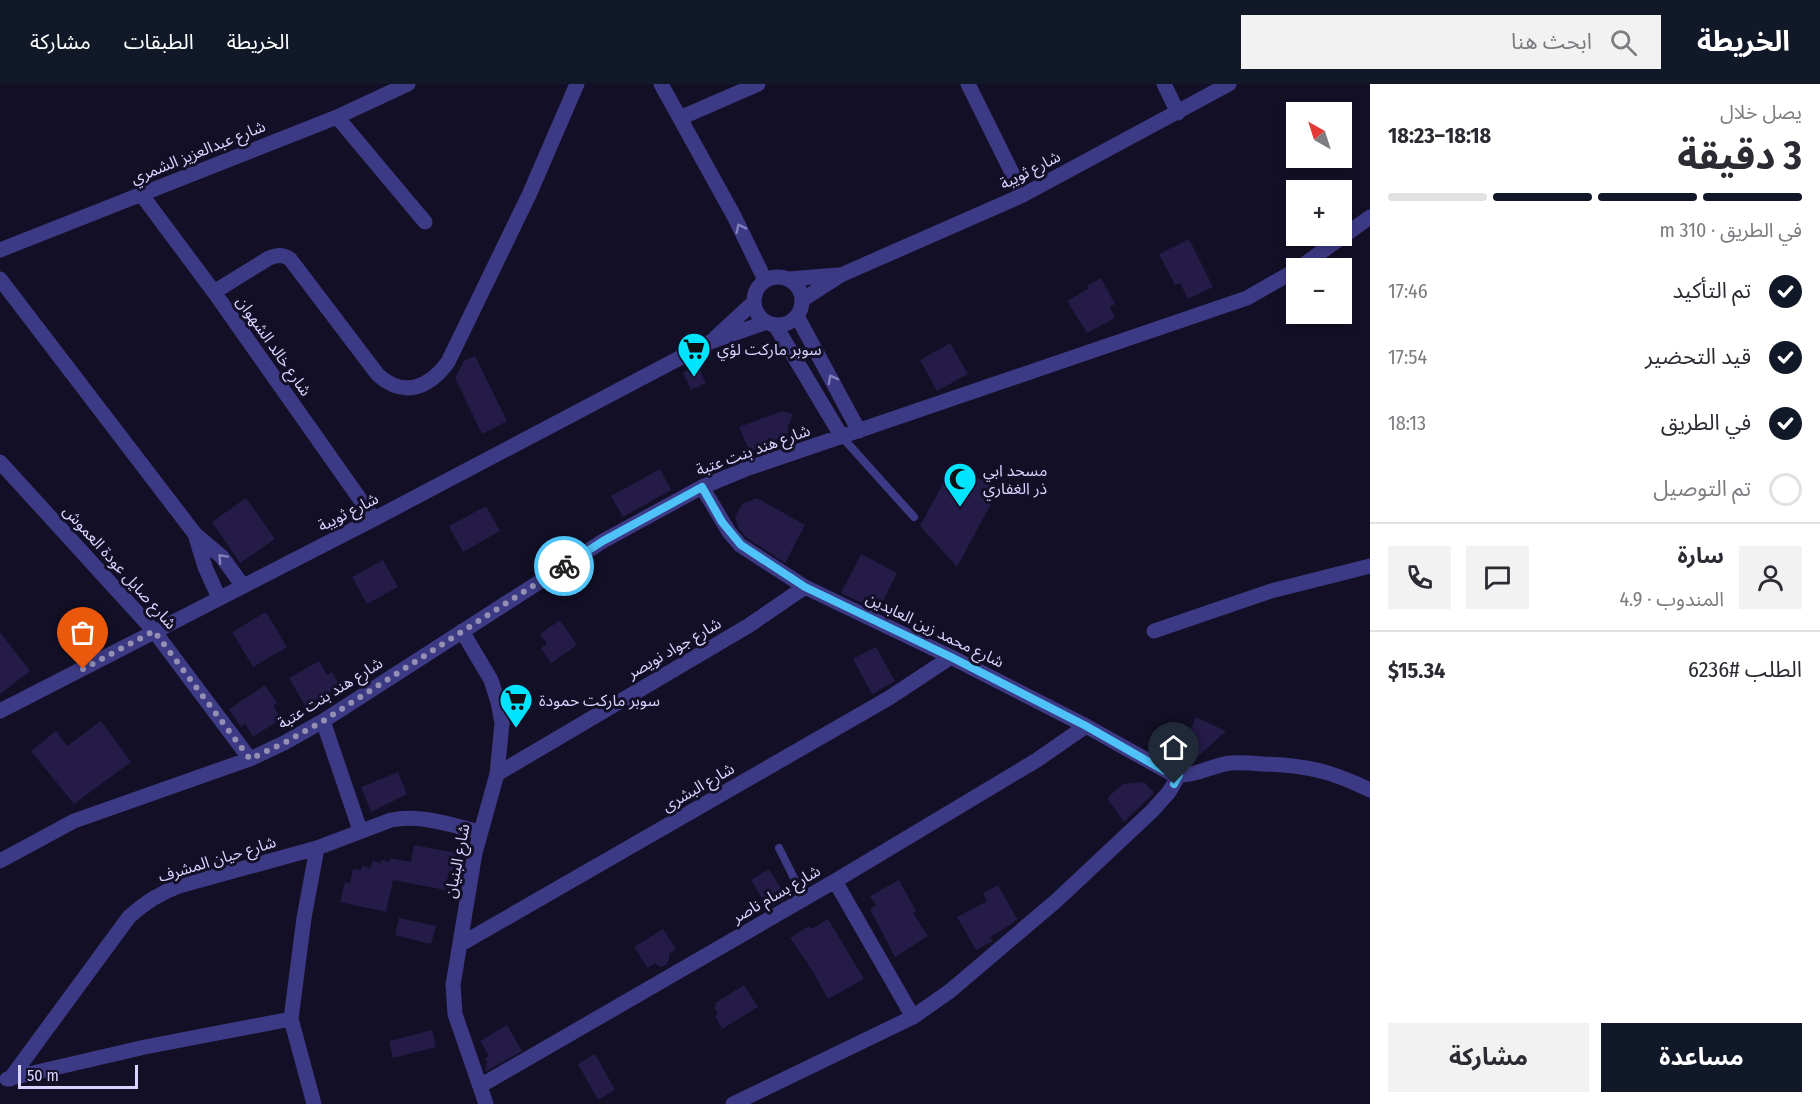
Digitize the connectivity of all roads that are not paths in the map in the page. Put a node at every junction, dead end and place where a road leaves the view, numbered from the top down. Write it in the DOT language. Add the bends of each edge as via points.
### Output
graph roads {
  1 [pos="408,84"];
  2 [pos="578,84"];
  3 [pos="661,84"];
  4 [pos="758,84"];
  5 [pos="968,84"];
  6 [pos="1164,84"];
  7 [pos="1229,84"];
  8 [pos="1178,113"];
  9 [pos="337,117"];
  10 [pos="680,118"];
  11 [pos="141,194"];
  12 [pos="1023,195"];
  13 [pos="1370,217"];
  14 [pos="425,222"];
  15 [pos="0,250"];
  16 [pos="1312,258"];
  17 [pos="841,275"];
  18 [pos="1286,275"];
  19 [pos="0,279"];
  20 [pos="789,279"];
  21 [pos="765,280"];
  22 [pos="214,292"];
  23 [pos="802,300"];
  24 [pos="754,302"];
  25 [pos="797,316"];
  26 [pos="771,324"];
  27 [pos="710,342"];
  28 [pos="860,431"];
  29 [pos="842,436"];
  30 [pos="0,462"];
  31 [pos="702,487"];
  32 [pos="914,517"];
  33 [pos="374,519"];
  34 [pos="195,534"];
  35 [pos="1370,566"];
  36 [pos="243,586"];
  37 [pos="805,587"];
  38 [pos="219,598"];
  39 [pos="154,631"];
  40 [pos="462,631"];
  41 [pos="1154,631"];
  42 [pos="951,657"];
  43 [pos="0,711"];
  44 [pos="323,721"];
  45 [pos="1086,726"];
  46 [pos="250,759"];
  47 [pos="497,774"];
  48 [pos="1179,775"];
  49 [pos="1370,790"];
  50 [pos="360,830"];
  51 [pos="480,832"];
  52 [pos="316,848"];
  53 [pos="779,848"];
  54 [pos="0,861"];
  55 [pos="835,881"];
  56 [pos="804,898"];
  57 [pos="461,944"];
  58 [pos="913,1017"];
  59 [pos="291,1018"];
  60 [pos="5,1080"];
  61 [pos="480,1086"];
  62 [pos="314,1104"];
  63 [pos="486,1104"];
  64 [pos="733,1104"];
  1 -- 9 [label="street, شارع عبدالعزيز الشمري"];
  2 -- 22 [label="street" via="448,362 425,383 402,388 378,375 285,255 269,258"];
  3 -- 10 [label="street"];
  4 -- 10 [label="street"];
  5 -- 12 [label="street"];
  6 -- 8 [label="street"];
  7 -- 8 [label="street, شارع ثويبة"];
  8 -- 12 [label="street, شارع ثويبة"];
  9 -- 11 [label="street, شارع عبدالعزيز الشمري"];
  9 -- 14 [label="street"];
  21 -- 10 [label="street, one-way"];
  11 -- 15 [label="street, شارع عبدالعزيز الشمري"];
  11 -- 22 [label="street, شارع خالد الشهوان"];
  12 -- 17 [label="street, شارع ثويبة"];
  13 -- 16 [label="street, شارع هند بنت عتبة"];
  17 -- 20 [label="street, شارع ثويبة"];
  17 -- 23 [label="street, شارع ثويبة"];
  18 -- 28 [label="street, شارع هند بنت عتبة" via="1247,298"];
  19 -- 34 [label="street"];
  20 -- 21 [label="street"];
  20 -- 23 [label="street" via="801,292"];
  21 -- 24 [label="street"];
  22 -- 33 [label="street, شارع خالد الشهوان"];
  23 -- 25 [label="street"];
  24 -- 26 [label="street" via="760,317"];
  24 -- 27 [label="street, شارع ثويبة"];
  25 -- 26 [label="street" via="791,321"];
  28 -- 25 [label="street, one-way"];
  26 -- 27 [label="street, شارع ثويبة"];
  26 -- 29 [label="street"];
  27 -- 33 [label="street, شارع ثويبة"];
  28 -- 29 [label="street, شارع هند بنت عتبة"];
  29 -- 31 [label="street, شارع هند بنت عتبة"];
  29 -- 32 [label="lane"];
  30 -- 39 [label="street, شارع صايل عودة العموش"];
  31 -- 37 [label="street, شارع محمد زين العابدين" via="741,545"];
  31 -- 40 [label="street, شارع هند بنت عتبة" via="603,541"];
  33 -- 36 [label="street, شارع ثويبة"];
  36 -- 34 [label="street, one-way" via="222,557"];
  34 -- 38 [label="street"];
  35 -- 41 [label="street" via="1271,591"];
  36 -- 38 [label="street, شارع ثويبة"];
  37 -- 42 [label="street, شارع محمد زين العابدين"];
  37 -- 47 [label="street, شارع جواد نويصر" via="748,626"];
  38 -- 39 [label="street, شارع ثويبة"];
  39 -- 43 [label="street, شارع ثويبة"];
  39 -- 46 [label="street, شارع صايل عودة العموش"];
  40 -- 44 [label="street, شارع هند بنت عتبة"];
  40 -- 47 [label="street, شارع البنيان" via="491,680 498,702 502,723"];
  42 -- 45 [label="street, شارع محمد زين العابدين"];
  42 -- 57 [label="street, شارع البشرى" via="889,698"];
  44 -- 46 [label="street, شارع هند بنت عتبة"];
  44 -- 50 [label="street"];
  45 -- 48 [label="street, شارع محمد زين العابدين"];
  45 -- 55 [label="street, شارع بسام ناصر" via="1037,760"];
  46 -- 54 [label="street, شارع هند بنت عتبة" via="84,817"];
  47 -- 51 [label="street, شارع البنيان"];
  48 -- 49 [label="street" via="1232,763 1290,765 1318,769"];
  48 -- 58 [label="street" via="1161,802 1056,901"];
  50 -- 51 [label="street, شارع حيان المشرف" via="412,818"];
  50 -- 52 [label="street, شارع حيان المشرف"];
  51 -- 57 [label="street, شارع البنيان"];
  52 -- 59 [label="street"];
  52 -- 60 [label="street, شارع حيان المشرف" via="179,886 147,901 129,917"];
  53 -- 56 [label="lane"];
  55 -- 56 [label="street, شارع بسام ناصر"];
  55 -- 58 [label="street"];
  56 -- 61 [label="street, شارع بسام ناصر"];
  57 -- 61 [label="street, شارع البنيان" via="453,985 455,1014"];
  58 -- 64 [label="street"];
  59 -- 60 [label="street"];
  59 -- 62 [label="street"];
  61 -- 63 [label="street, شارع البنيان"];
}
